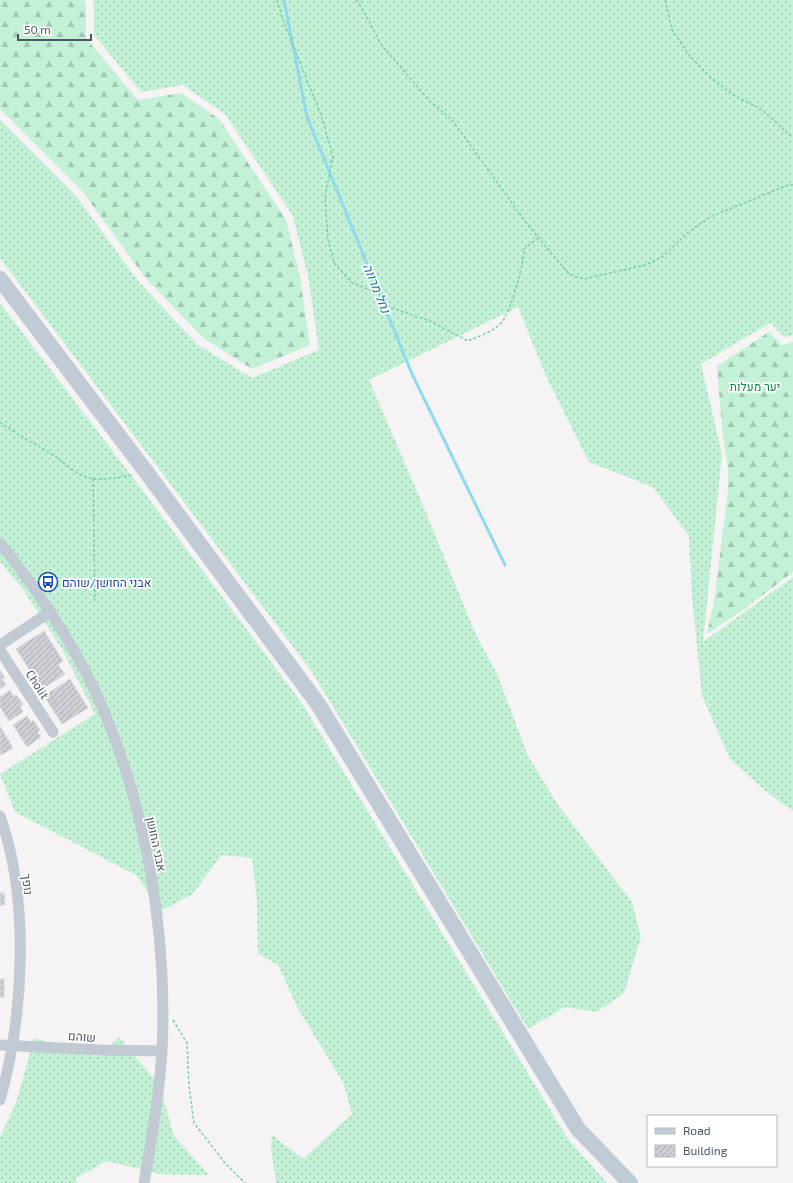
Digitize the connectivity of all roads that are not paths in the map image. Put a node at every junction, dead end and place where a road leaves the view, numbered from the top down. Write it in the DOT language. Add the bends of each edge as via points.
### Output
graph roads {
  1 [pos="0,279"];
  2 [pos="0,543"];
  3 [pos="50,612"];
  4 [pos="0,646"];
  5 [pos="0,650"];
  6 [pos="53,732"];
  7 [pos="0,816"];
  8 [pos="0,1045"];
  9 [pos="13,1046"];
  10 [pos="162,1051"];
  11 [pos="0,1100"];
  12 [pos="144,1183"];
  13 [pos="630,1183"];
  1 -- 13 [label="main road" via="318,704 578,1129"];
  2 -- 3 [label="street, אבני החושן"];
  3 -- 4 [label="street"];
  3 -- 10 [label="street, אבני החושן" via="77,656 102,708 120,758 144,843 157,916 163,1008"];
  5 -- 6 [label="street, Cholit"];
  7 -- 9 [label="street, נופך" via="11,858 19,926"];
  8 -- 9 [label="street, שוהם"];
  9 -- 10 [label="street, שוהם"];
  9 -- 11 [label="street, נופך"];
  10 -- 12 [label="street, אבני החושן" via="158,1096"];
}
